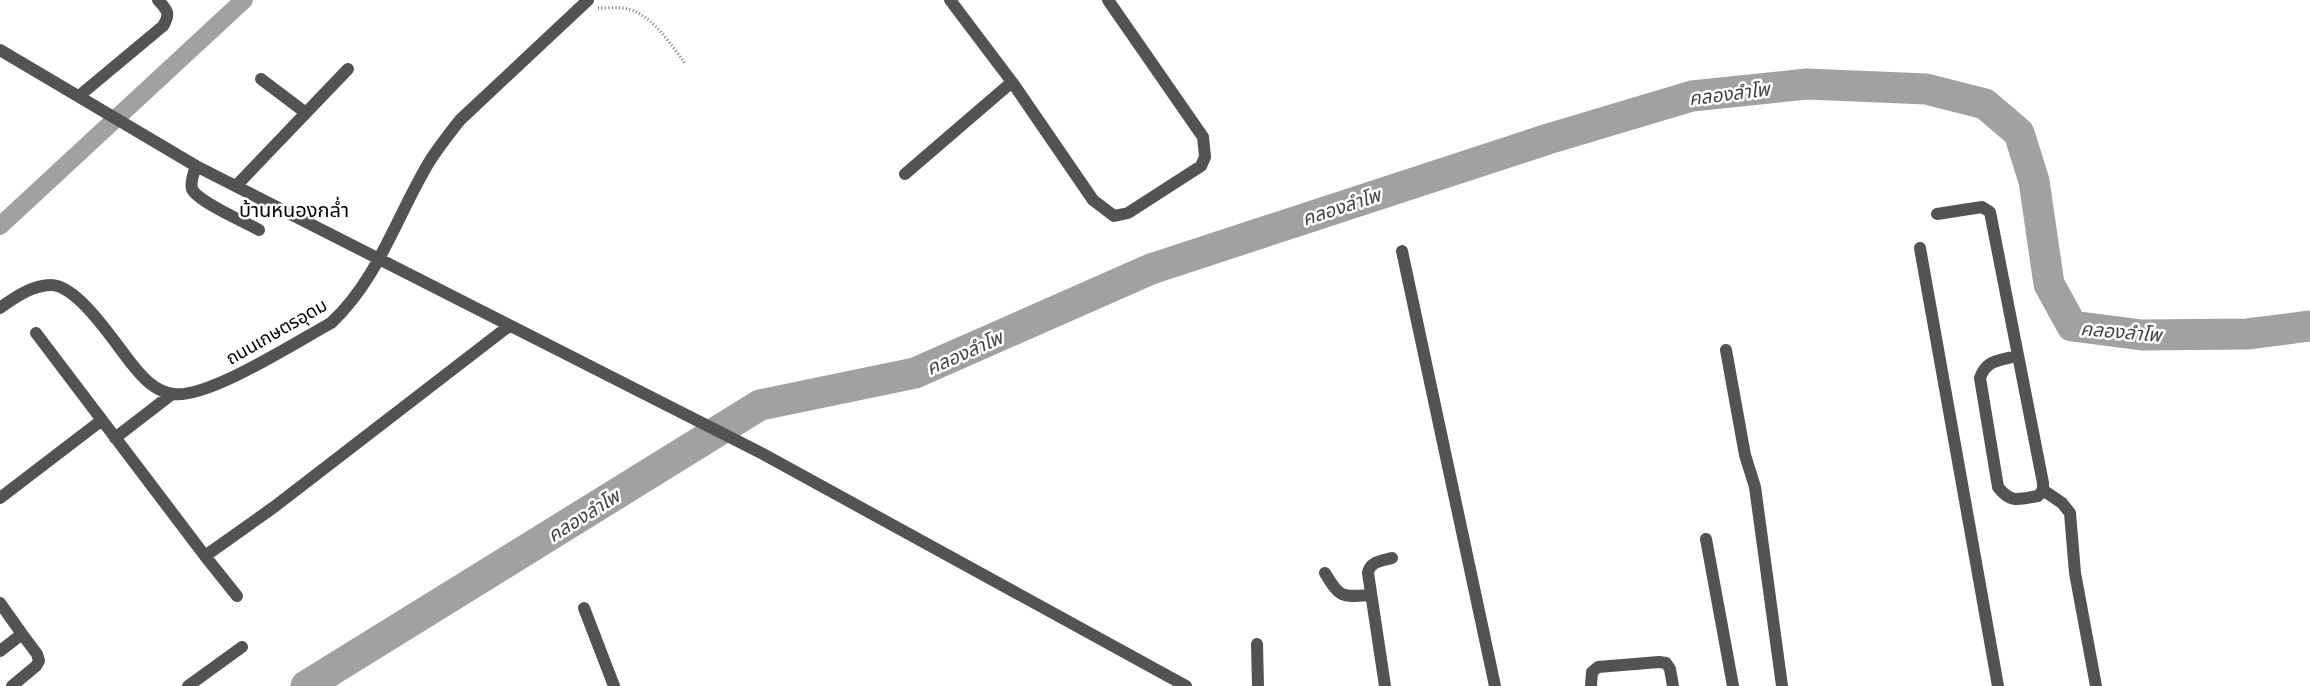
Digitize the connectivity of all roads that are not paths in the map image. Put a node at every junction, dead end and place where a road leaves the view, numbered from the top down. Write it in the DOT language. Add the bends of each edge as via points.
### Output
graph roads {
  1 [pos="158,0"];
  2 [pos="950,0"];
  3 [pos="1108,0"];
  4 [pos="584,4"];
  5 [pos="0,50"];
  6 [pos="348,69"];
  7 [pos="260,79"];
  8 [pos="1012,82"];
  9 [pos="79,96"];
  10 [pos="306,113"];
  11 [pos="196,166"];
  12 [pos="905,174"];
  13 [pos="236,186"];
  14 [pos="1937,214"];
  15 [pos="259,230"];
  16 [pos="1920,248"];
  17 [pos="1402,252"];
  18 [pos="380,259"];
  19 [pos="0,308"];
  20 [pos="509,326"];
  21 [pos="36,333"];
  22 [pos="1726,350"];
  23 [pos="2017,356"];
  24 [pos="172,394"];
  25 [pos="102,420"];
  26 [pos="115,438"];
  27 [pos="2043,490"];
  28 [pos="0,498"];
  29 [pos="1706,539"];
  30 [pos="205,556"];
  31 [pos="1392,558"];
  32 [pos="1325,573"];
  33 [pos="1370,595"];
  34 [pos="237,596"];
  35 [pos="0,603"];
  36 [pos="584,608"];
  37 [pos="22,634"];
  38 [pos="1257,644"];
  39 [pos="242,647"];
  40 [pos="0,651"];
  41 [pos="12,686"];
  42 [pos="188,686"];
  43 [pos="614,686"];
  44 [pos="1186,686"];
  45 [pos="1258,686"];
  46 [pos="1386,686"];
  47 [pos="1495,686"];
  48 [pos="1591,686"];
  49 [pos="1673,686"];
  50 [pos="1733,686"];
  51 [pos="1782,686"];
  52 [pos="1998,686"];
  53 [pos="2096,686"];
  1 -- 9 [label="street" via="168,10 169,17 163,26"];
  2 -- 8 [label="street"];
  3 -- 8 [label="street" via="1203,137 1205,157 1201,166 1128,213 1114,216 1093,200"];
  4 -- 18 [label="street, ถนนเกษตรอุดม" via="460,120 428,164"];
  5 -- 9 [label="street"];
  6 -- 10 [label="street"];
  7 -- 10 [label="street"];
  8 -- 12 [label="street"];
  9 -- 11 [label="street"];
  10 -- 13 [label="street"];
  11 -- 13 [label="street"];
  11 -- 15 [label="street" via="192,190"];
  13 -- 18 [label="street"];
  14 -- 23 [label="street" via="1982,207 1990,212"];
  16 -- 52 [label="street"];
  17 -- 47 [label="street"];
  18 -- 20 [label="street"];
  18 -- 24 [label="street, ถนนเกษตรอุดม" via="360,291 331,323 216,386 189,394"];
  19 -- 24 [label="street, ถนนเกษตรอุดม" via="39,286 53,284 66,290 78,298 149,384"];
  20 -- 30 [label="street"];
  20 -- 44 [label="street" via="763,454"];
  21 -- 25 [label="street"];
  22 -- 51 [label="street" via="1745,455 1755,487"];
  23 -- 27 [label="street"];
  23 -- 27 [label="street" via="1991,362 1983,368 1980,378 1998,487 2005,497 2015,500 2038,496"];
  24 -- 26 [label="street"];
  25 -- 26 [label="street"];
  25 -- 28 [label="street"];
  26 -- 30 [label="street"];
  27 -- 53 [label="street" via="2062,502 2070,512 2076,573"];
  29 -- 50 [label="street"];
  30 -- 34 [label="street"];
  31 -- 33 [label="street" via="1369,568"];
  32 -- 33 [label="street" via="1340,595"];
  33 -- 46 [label="street"];
  35 -- 37 [label="street"];
  36 -- 43 [label="street"];
  37 -- 40 [label="street"];
  37 -- 41 [label="street" via="39,661"];
  38 -- 45 [label="street"];
  39 -- 42 [label="street"];
  48 -- 49 [label="street" via="1592,672 1598,667 1659,662 1666,663 1670,669"];
}
